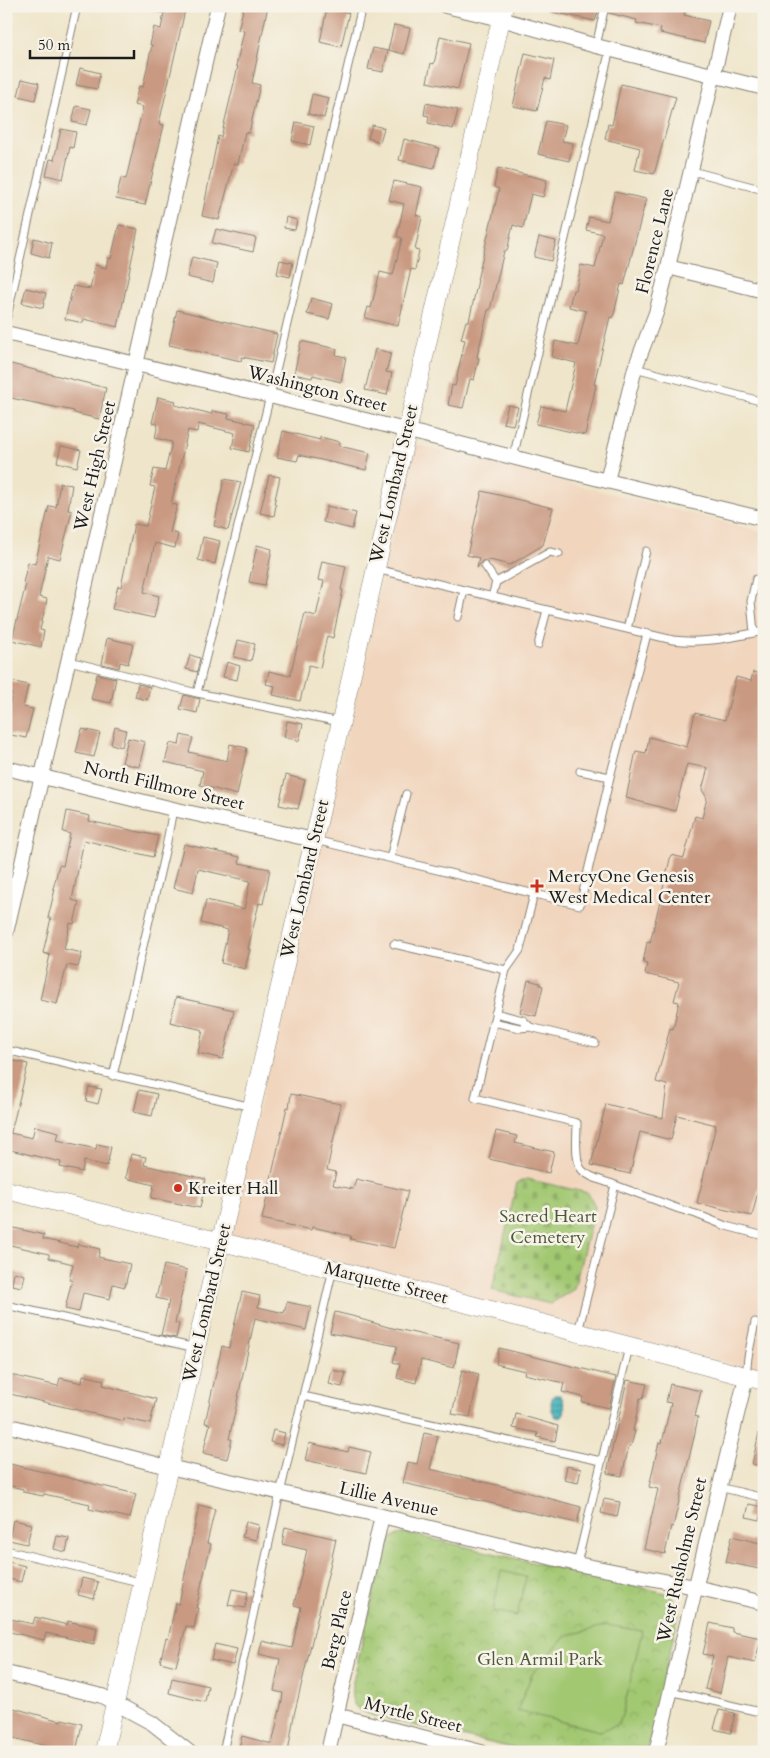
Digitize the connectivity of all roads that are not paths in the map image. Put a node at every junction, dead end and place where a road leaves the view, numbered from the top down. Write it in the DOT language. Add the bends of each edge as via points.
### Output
graph roads {
  1 [pos="77,6"];
  2 [pos="218,6"];
  3 [pos="362,6"];
  4 [pos="446,6"];
  5 [pos="605,6"];
  6 [pos="730,6"];
  7 [pos="503,13"];
  8 [pos="596,46"];
  9 [pos="610,50"];
  10 [pos="714,75"];
  11 [pos="764,88"];
  12 [pos="692,171"];
  13 [pos="764,190"];
  14 [pos="668,267"];
  15 [pos="764,291"];
  16 [pos="6,321"];
  17 [pos="6,334"];
  18 [pos="137,364"];
  19 [pos="635,368"];
  20 [pos="270,396"];
  21 [pos="764,402"];
  22 [pos="406,431"];
  23 [pos="513,458"];
  24 [pos="607,481"];
  25 [pos="764,519"];
  26 [pos="646,550"];
  27 [pos="558,554"];
  28 [pos="485,566"];
  29 [pos="376,569"];
  30 [pos="756,579"];
  31 [pos="496,582"];
  32 [pos="464,590"];
  33 [pos="492,597"];
  34 [pos="546,610"];
  35 [pos="458,617"];
  36 [pos="627,629"];
  37 [pos="764,631"];
  38 [pos="754,632"];
  39 [pos="647,634"];
  40 [pos="538,645"];
  41 [pos="70,661"];
  42 [pos="197,693"];
  43 [pos="341,722"];
  44 [pos="6,768"];
  45 [pos="580,770"];
  46 [pos="43,777"];
  47 [pos="610,777"];
  48 [pos="406,794"];
  49 [pos="173,809"];
  50 [pos="314,840"];
  51 [pos="390,858"];
  52 [pos="12,882"];
  53 [pos="534,894"];
  54 [pos="6,934"];
  55 [pos="394,944"];
  56 [pos="506,970"];
  57 [pos="495,1013"];
  58 [pos="493,1022"];
  59 [pos="530,1027"];
  60 [pos="595,1043"];
  61 [pos="6,1050"];
  62 [pos="113,1076"];
  63 [pos="252,1107"];
  64 [pos="615,1185"];
  65 [pos="6,1190"];
  66 [pos="764,1236"];
  67 [pos="221,1242"];
  68 [pos="333,1269"];
  69 [pos="6,1305"];
  70 [pos="755,1322"];
  71 [pos="578,1333"];
  72 [pos="629,1346"];
  73 [pos="196,1348"];
  74 [pos="746,1377"];
  75 [pos="764,1381"];
  76 [pos="303,1396"];
  77 [pos="6,1425"];
  78 [pos="602,1461"];
  79 [pos="169,1466"];
  80 [pos="719,1487"];
  81 [pos="280,1493"];
  82 [pos="764,1498"];
  83 [pos="382,1516"];
  84 [pos="6,1550"];
  85 [pos="577,1564"];
  86 [pos="144,1583"];
  87 [pos="695,1587"];
  88 [pos="764,1603"];
  89 [pos="6,1673"];
  90 [pos="670,1691"];
  91 [pos="116,1704"];
  92 [pos="764,1713"];
  93 [pos="336,1715"];
  94 [pos="104,1752"];
  95 [pos="189,1752"];
  96 [pos="223,1752"];
  97 [pos="328,1752"];
  98 [pos="481,1752"];
  99 [pos="656,1752"];
  1 -- 16 [label="lane"];
  2 -- 18 [label="street, West High Street"];
  3 -- 20 [label="lane"];
  4 -- 7 [label="street"];
  5 -- 8 [label="lane"];
  6 -- 10 [label="street, Florence Lane"];
  7 -- 8 [label="street"];
  7 -- 22 [label="street, West Lombard Street"];
  8 -- 9 [label="street"];
  9 -- 10 [label="street"];
  9 -- 23 [label="lane"];
  10 -- 11 [label="street"];
  10 -- 12 [label="street, Florence Lane"];
  12 -- 13 [label="lane"];
  12 -- 14 [label="street, Florence Lane"];
  14 -- 15 [label="street"];
  14 -- 19 [label="street, Florence Lane" via="656,313"];
  17 -- 18 [label="street, Washington Street"];
  18 -- 20 [label="street, Washington Street"];
  18 -- 41 [label="street, West High Street"];
  19 -- 21 [label="lane"];
  19 -- 24 [label="street, Florence Lane"];
  20 -- 22 [label="street, Washington Street"];
  20 -- 42 [label="lane"];
  22 -- 23 [label="street, Washington Street"];
  22 -- 29 [label="street, West Lombard Street"];
  23 -- 24 [label="street, Washington Street"];
  24 -- 25 [label="street, Washington Street"];
  26 -- 36 [label="lane"];
  27 -- 31 [label="lane" via="550,552"];
  28 -- 31 [label="lane"];
  29 -- 32 [label="lane"];
  29 -- 43 [label="street, West Lombard Street"];
  30 -- 38 [label="lane" via="751,601"];
  31 -- 33 [label="lane"];
  32 -- 33 [label="lane"];
  32 -- 35 [label="lane"];
  33 -- 34 [label="lane"];
  34 -- 36 [label="lane"];
  34 -- 40 [label="lane"];
  36 -- 39 [label="lane"];
  37 -- 38 [label="lane"];
  38 -- 39 [label="lane" via="692,642"];
  39 -- 47 [label="lane"];
  41 -- 42 [label="lane"];
  41 -- 46 [label="street, West High Street"];
  42 -- 43 [label="lane"];
  43 -- 50 [label="street, West Lombard Street"];
  44 -- 46 [label="street, North Fillmore Street"];
  45 -- 47 [label="lane"];
  46 -- 49 [label="street, North Fillmore Street"];
  46 -- 52 [label="street, West High Street"];
  47 -- 53 [label="lane" via="580,905"];
  48 -- 51 [label="lane"];
  49 -- 50 [label="street, North Fillmore Street"];
  49 -- 62 [label="lane"];
  50 -- 51 [label="lane"];
  50 -- 63 [label="street, West Lombard Street"];
  51 -- 53 [label="lane"];
  52 -- 54 [label="street, West High Street"];
  53 -- 56 [label="lane" via="520,950"];
  55 -- 56 [label="lane"];
  56 -- 57 [label="lane"];
  57 -- 58 [label="lane"];
  57 -- 59 [label="lane" via="523,1020"];
  58 -- 59 [label="lane"];
  58 -- 64 [label="lane" via="475,1098 577,1124 581,1169"];
  59 -- 60 [label="lane"];
  61 -- 62 [label="lane"];
  62 -- 63 [label="lane"];
  63 -- 67 [label="street, West Lombard Street"];
  64 -- 66 [label="lane" via="726,1226"];
  64 -- 71 [label="lane"];
  65 -- 67 [label="street, Marquette Street"];
  67 -- 68 [label="street, Marquette Street"];
  67 -- 73 [label="street, West Lombard Street"];
  68 -- 71 [label="street, Marquette Street"];
  68 -- 76 [label="lane"];
  69 -- 73 [label="lane"];
  70 -- 74 [label="lane"];
  71 -- 72 [label="street, Marquette Street"];
  72 -- 74 [label="street, Marquette Street"];
  72 -- 78 [label="lane"];
  73 -- 79 [label="street, West Lombard Street"];
  74 -- 75 [label="street, Marquette Street"];
  74 -- 80 [label="street, West Rusholme Street"];
  76 -- 78 [label="lane"];
  76 -- 81 [label="lane"];
  77 -- 79 [label="street, Lillie Avenue"];
  78 -- 85 [label="lane"];
  79 -- 81 [label="street, Lillie Avenue"];
  79 -- 86 [label="street, West Lombard Street"];
  80 -- 82 [label="lane"];
  80 -- 87 [label="street, West Rusholme Street"];
  81 -- 83 [label="street, Lillie Avenue"];
  81 -- 96 [label="lane"];
  83 -- 85 [label="street, Lillie Avenue"];
  83 -- 93 [label="street, Berg Place"];
  84 -- 86 [label="lane"];
  85 -- 87 [label="street, Lillie Avenue"];
  86 -- 91 [label="street, West Lombard Street"];
  87 -- 88 [label="street, Lillie Avenue"];
  87 -- 90 [label="street, West Rusholme Street"];
  89 -- 91 [label="street" via="102,1696"];
  90 -- 92 [label="lane"];
  90 -- 99 [label="street, West Rusholme Street"];
  91 -- 94 [label="street, West Lombard Street"];
  91 -- 95 [label="street" via="152,1723"];
  93 -- 97 [label="street, Berg Place"];
  93 -- 98 [label="street, Myrtle Street"];
}
